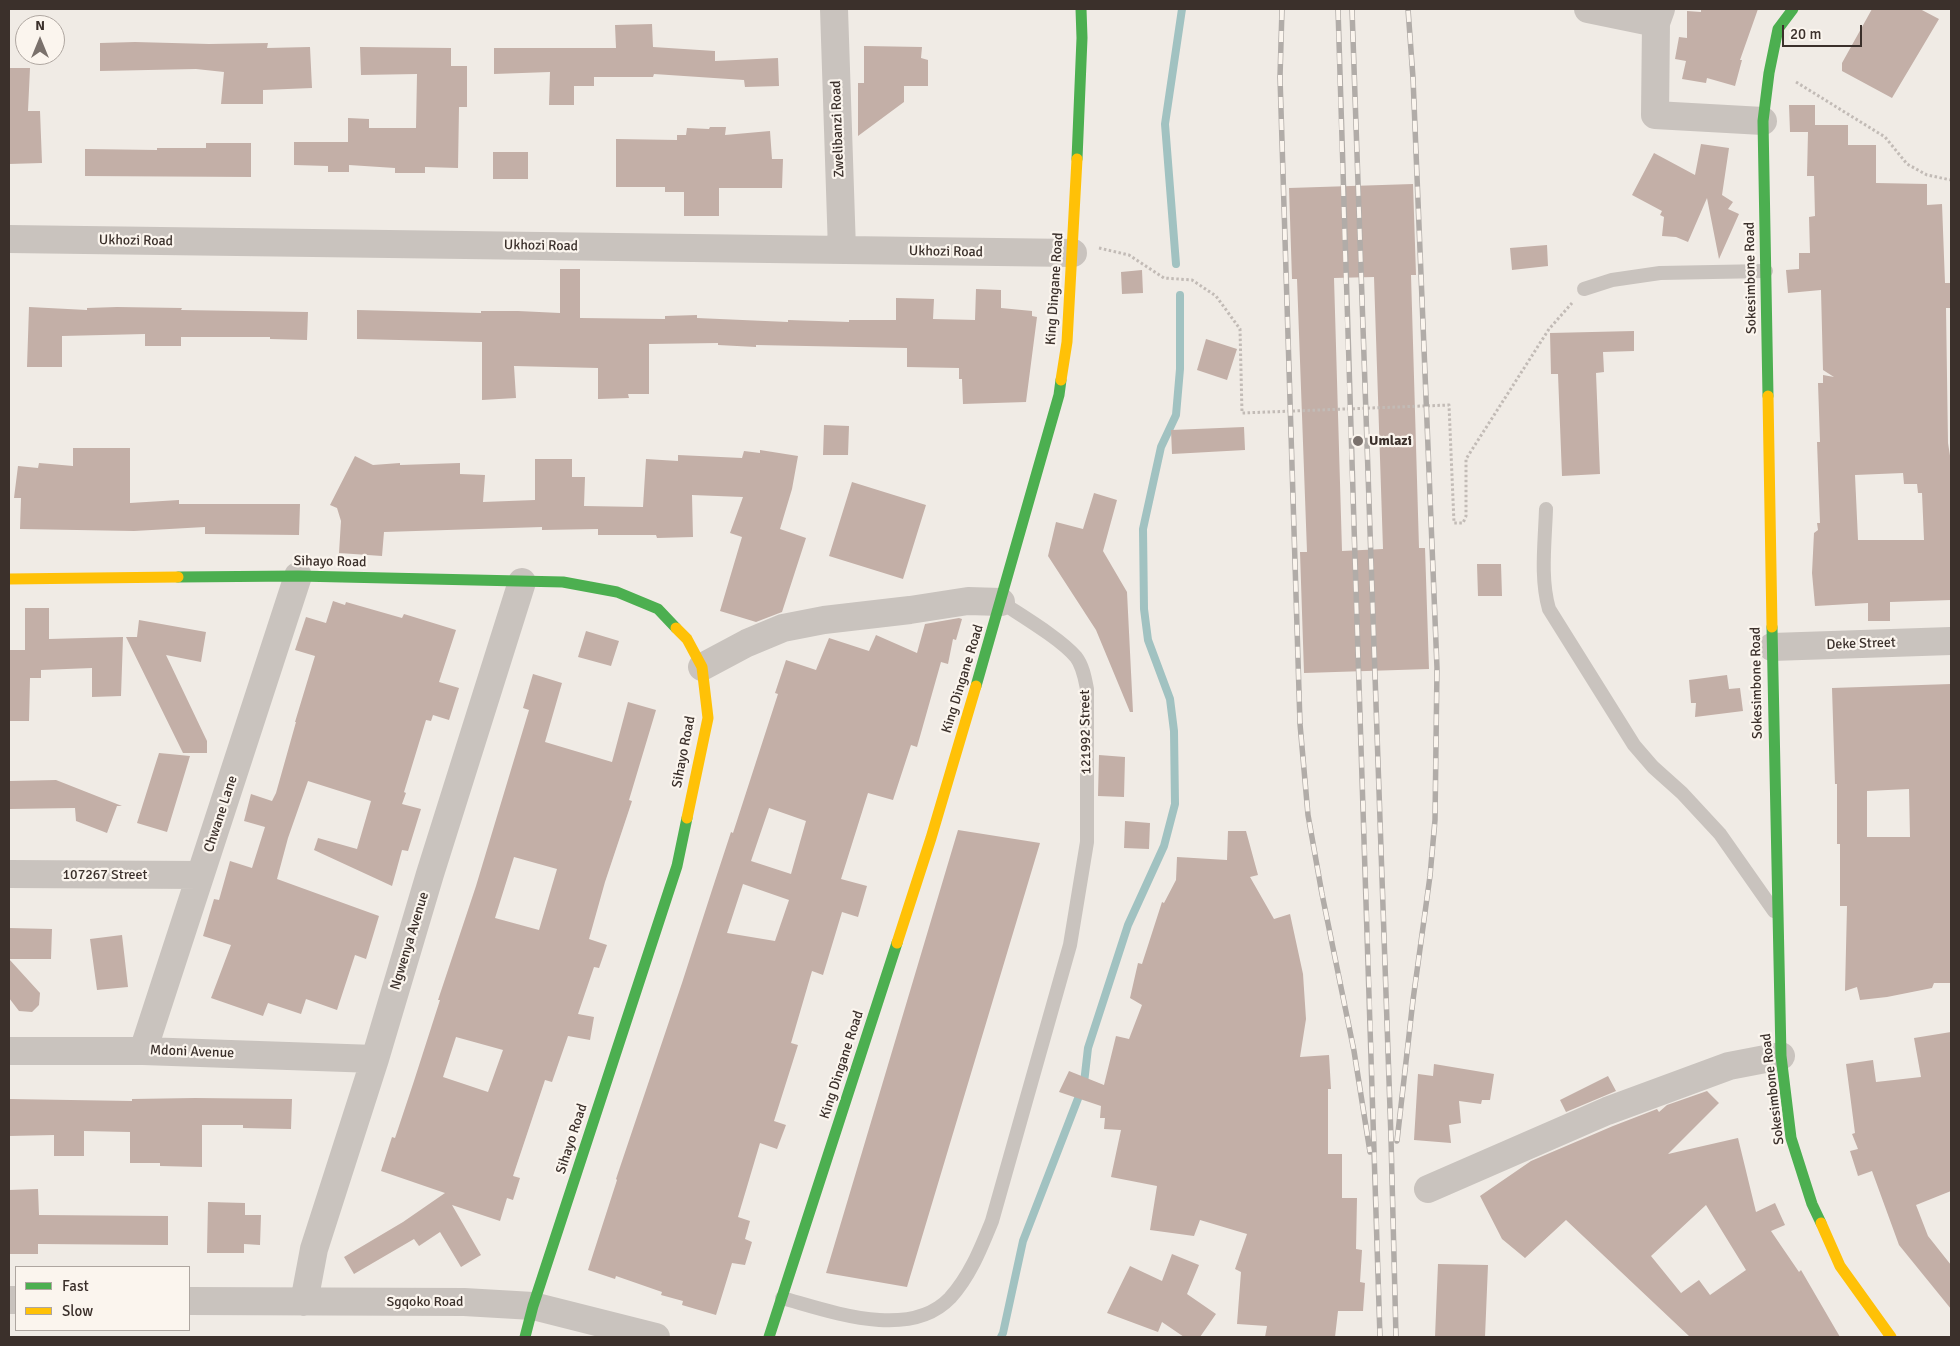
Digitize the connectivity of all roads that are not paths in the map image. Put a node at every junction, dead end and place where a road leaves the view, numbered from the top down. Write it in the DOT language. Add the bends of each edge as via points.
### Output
graph roads {
  1 [pos="834,9"];
  2 [pos="1081,9"];
  3 [pos="1588,9"];
  4 [pos="1793,9"];
  5 [pos="1658,16"];
  6 [pos="1764,121"];
  7 [pos="9,239"];
  8 [pos="1073,247"];
  9 [pos="842,250"];
  10 [pos="1766,271"];
  11 [pos="1584,290"];
  12 [pos="1546,509"];
  13 [pos="298,576"];
  14 [pos="9,579"];
  15 [pos="522,582"];
  16 [pos="1001,602"];
  17 [pos="1951,641"];
  18 [pos="1772,646"];
  19 [pos="702,667"];
  20 [pos="9,874"];
  21 [pos="200,875"];
  22 [pos="1778,915"];
  23 [pos="9,1051"];
  24 [pos="143,1051"];
  25 [pos="1781,1056"];
  26 [pos="375,1059"];
  27 [pos="1428,1188"];
  28 [pos="782,1298"];
  29 [pos="190,1301"];
  30 [pos="304,1302"];
  31 [pos="533,1306"];
  32 [pos="525,1337"];
  33 [pos="656,1337"];
  34 [pos="769,1337"];
  35 [pos="1891,1337"];
  1 -- 9 [label="street, Zwelibanzi Road"];
  2 -- 8 [label="street, King Dingane Road"];
  3 -- 5 [label="street"];
  4 -- 6 [label="street, Sokesimbone Road" via="1778,30"];
  5 -- 6 [label="street" via="1656,115"];
  6 -- 10 [label="street, Sokesimbone Road"];
  7 -- 9 [label="street, Ukhozi Road"];
  8 -- 9 [label="street, Ukhozi Road"];
  8 -- 16 [label="street, King Dingane Road" via="1067,342 1059,395"];
  10 -- 11 [label="lane" via="1660,273 1612,280"];
  10 -- 18 [label="street, Sokesimbone Road"];
  12 -- 22 [label="lane" via="1544,577 1549,610 1634,745 1720,834"];
  13 -- 14 [label="street, Sihayo Road"];
  13 -- 15 [label="street, Sihayo Road"];
  13 -- 21 [label="street, Chwane Lane"];
  15 -- 19 [label="street, Sihayo Road" via="563,582 617,592 658,609 686,640"];
  15 -- 26 [label="street, Ngwenya Avenue"];
  16 -- 19 [label="street" via="968,601 783,628 747,642"];
  16 -- 28 [label="street, King Dingane Road" via="931,838"];
  16 -- 28 [label="lane, 121992 Street" via="1064,646 1080,664 1087,689 1087,842 1070,945 992,1221 974,1263 957,1289 942,1305 931,1311 905,1320 875,1320 847,1316"];
  17 -- 18 [label="street, Deke Street"];
  18 -- 22 [label="street, Sokesimbone Road"];
  19 -- 31 [label="street, Sihayo Road" via="708,718 676,866"];
  20 -- 21 [label="street, 107267 Street"];
  21 -- 24 [label="street, Chwane Lane"];
  22 -- 25 [label="street, Sokesimbone Road"];
  23 -- 24 [label="street, Mdoni Avenue"];
  24 -- 26 [label="street, Mdoni Avenue"];
  25 -- 27 [label="street" via="1728,1066 1607,1111"];
  25 -- 35 [label="street, Sokesimbone Road" via="1791,1138 1812,1204 1840,1266"];
  26 -- 30 [label="street, Ngwenya Avenue" via="314,1249"];
  28 -- 34 [label="street, King Dingane Road"];
  29 -- 30 [label="street, Sgqoko Road"];
  30 -- 31 [label="street, Sgqoko Road" via="464,1302"];
  31 -- 32 [label="street, Sihayo Road"];
  31 -- 33 [label="street, Sgqoko Road"];
}
